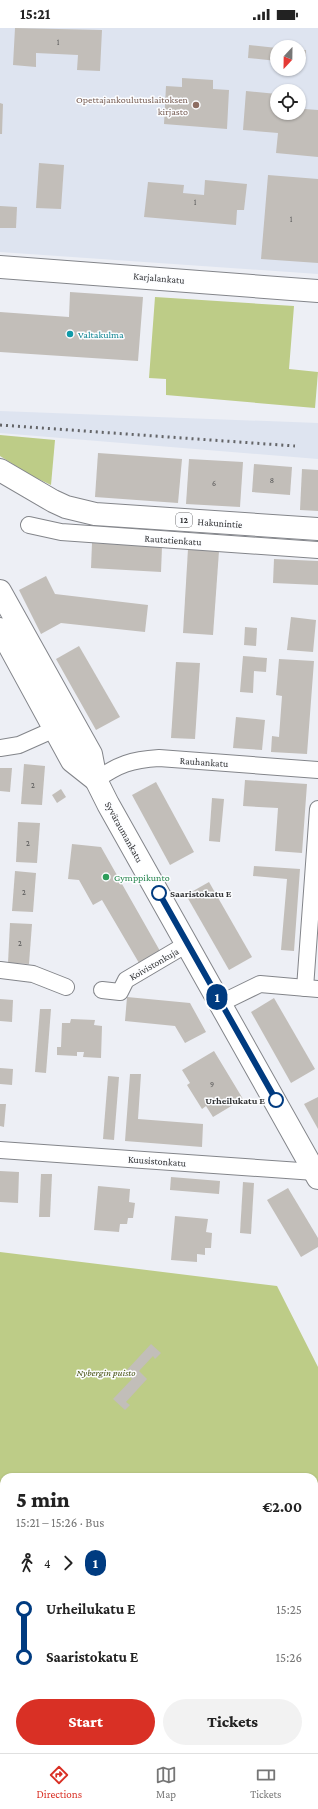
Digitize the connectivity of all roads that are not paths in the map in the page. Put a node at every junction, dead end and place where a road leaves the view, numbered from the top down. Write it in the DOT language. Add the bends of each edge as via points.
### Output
graph roads {
  1 [pos="0,267"];
  2 [pos="318,291"];
  3 [pos="0,470"];
  4 [pos="0,483"];
  5 [pos="52,501"];
  6 [pos="29,525"];
  7 [pos="318,529"];
  8 [pos="318,550"];
  9 [pos="0,592"];
  10 [pos="0,629"];
  11 [pos="63,725"];
  12 [pos="0,748"];
  13 [pos="318,770"];
  14 [pos="96,780"];
  15 [pos="318,809"];
  16 [pos="187,944"];
  17 [pos="0,970"];
  18 [pos="66,987"];
  19 [pos="312,989"];
  20 [pos="102,990"];
  21 [pos="221,1003"];
  22 [pos="0,1150"];
  23 [pos="316,1175"];
  1 -- 2 [label="main road, Karjalankatu"];
  3 -- 5 [label="main road, Hakunintie / 12"];
  4 -- 5 [label="main road, Hakunintie / 12"];
  5 -- 7 [label="main road, Hakunintie / 12" via="95,514"];
  6 -- 8 [label="street, Rautatienkatu" via="61,532"];
  9 -- 11 [label="main road, Syväraumankatu"];
  10 -- 11 [label="main road, Syväraumankatu"];
  11 -- 12 [label="street" via="18,745"];
  11 -- 14 [label="main road, Syväraumankatu" via="91,754"];
  13 -- 14 [label="street, Rauhankatu" via="159,758 137,760 111,770"];
  14 -- 16 [label="main road, Syväraumankatu"];
  15 -- 19 [label="street"];
  16 -- 20 [label="street, Koivistonkuja" via="126,980 120,992"];
  16 -- 21 [label="main road, Syväraumankatu"];
  17 -- 18 [label="street" via="33,974"];
  19 -- 21 [label="street" via="260,984"];
  21 -- 23 [label="main road, Syväraumankatu"];
  22 -- 23 [label="street, Kuusistonkatu"];
}
